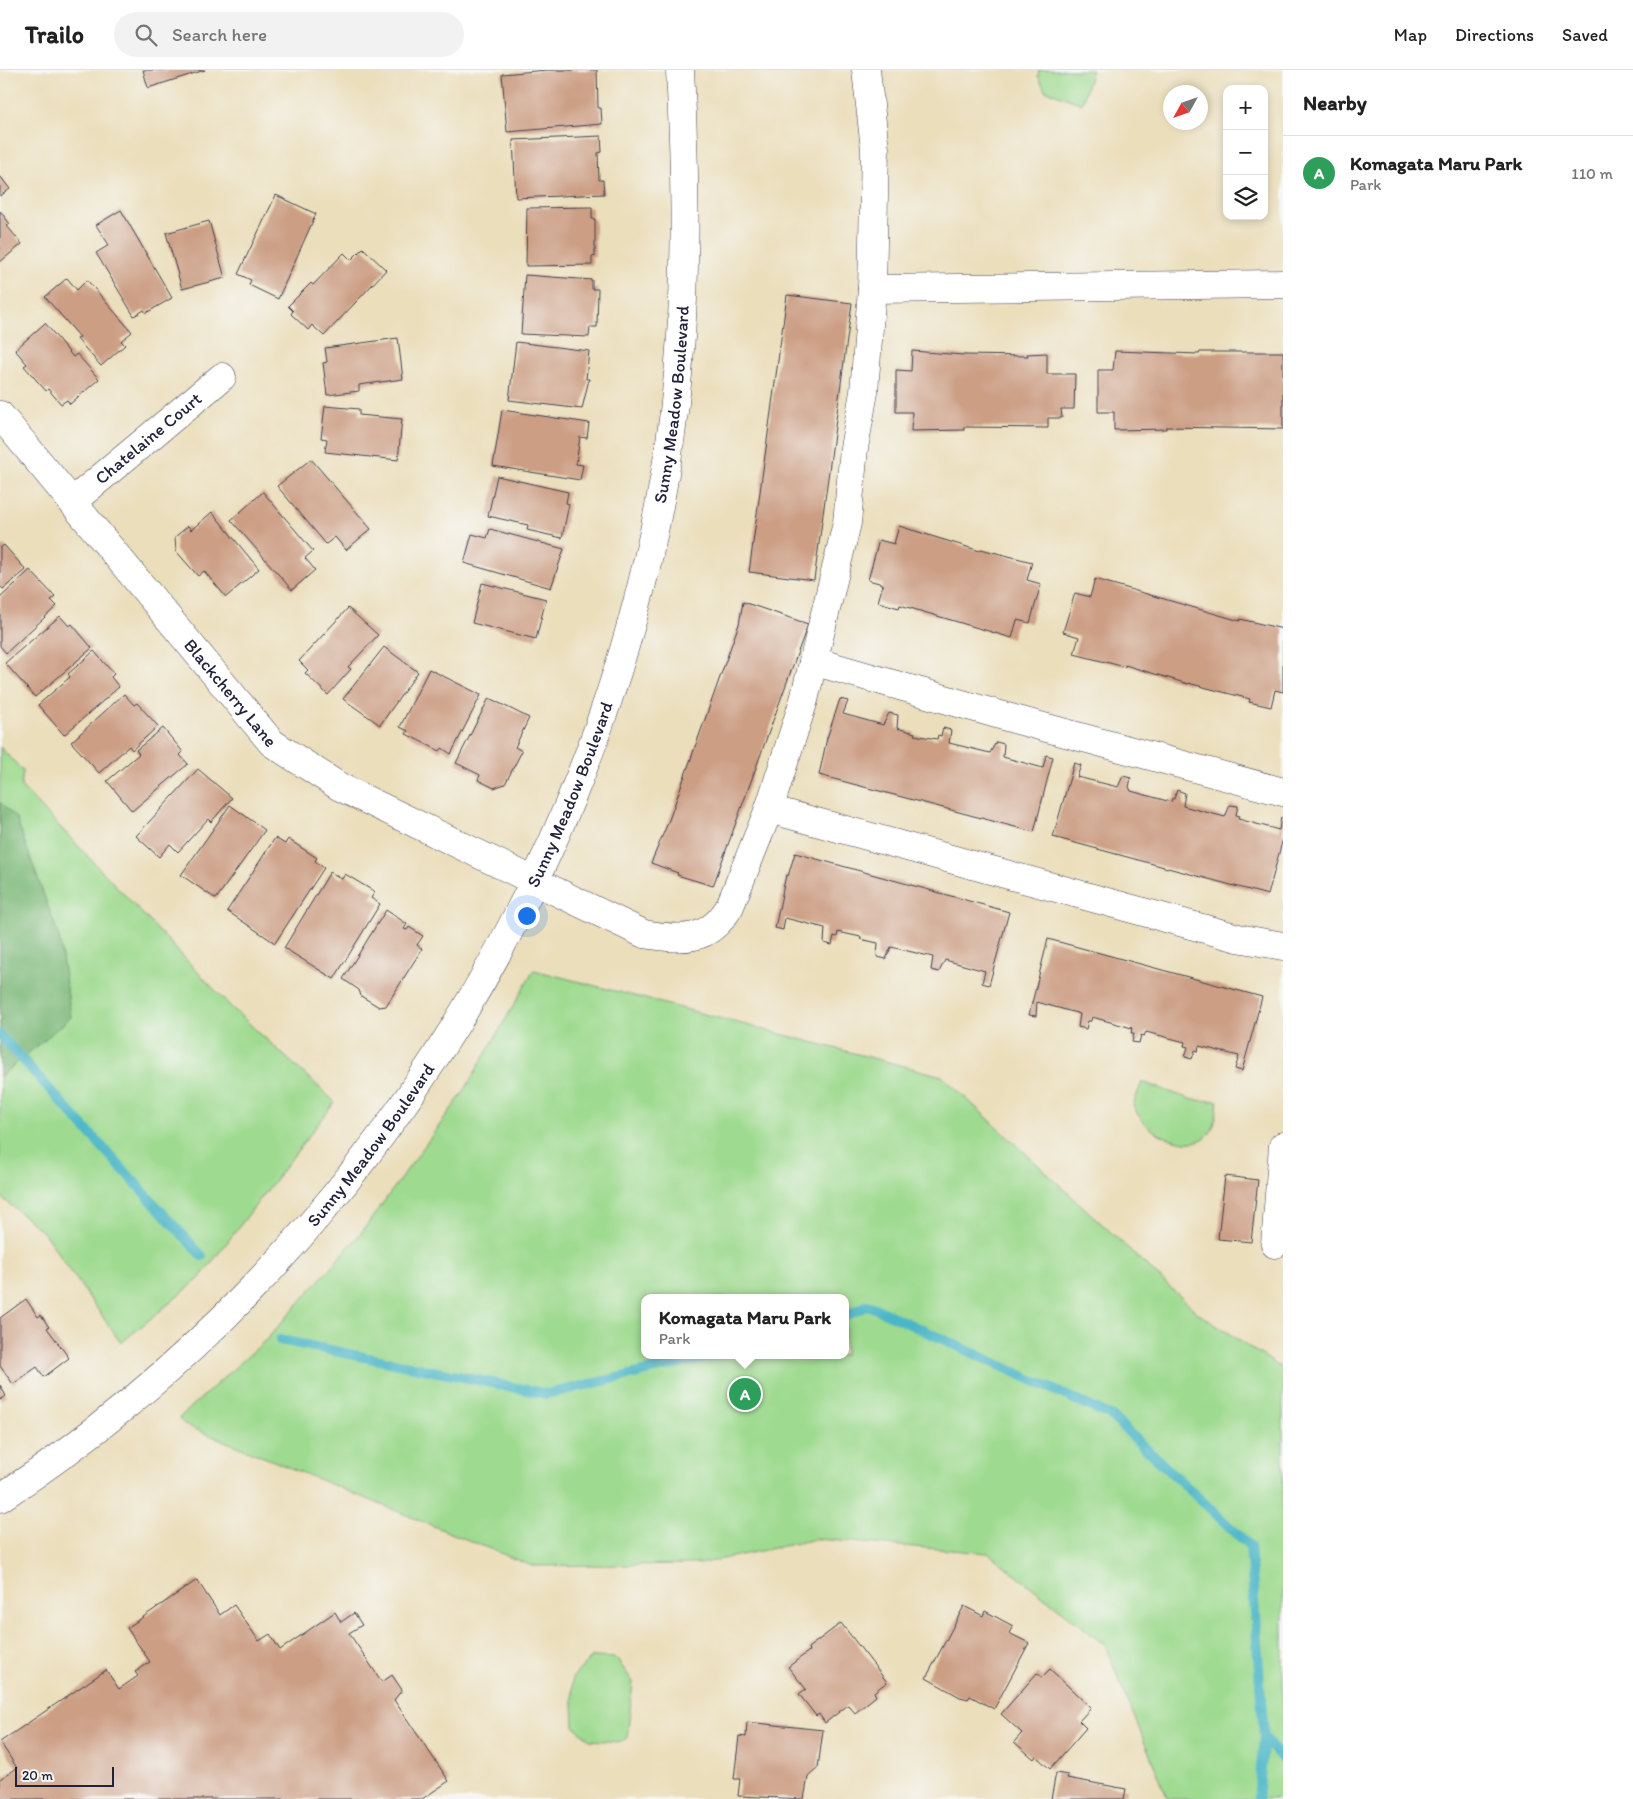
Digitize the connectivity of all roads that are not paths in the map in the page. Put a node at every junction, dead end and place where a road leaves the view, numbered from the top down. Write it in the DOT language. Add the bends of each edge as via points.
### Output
graph roads {
  1 [pos="680,70"];
  2 [pos="866,70"];
  3 [pos="1283,284"];
  4 [pos="872,289"];
  5 [pos="222,377"];
  6 [pos="0,415"];
  7 [pos="73,501"];
  8 [pos="813,661"];
  9 [pos="1283,792"];
  10 [pos="769,809"];
  11 [pos="534,879"];
  12 [pos="1283,946"];
  13 [pos="1283,1146"];
  14 [pos="1275,1244"];
  15 [pos="0,1498"];
  1 -- 11 [label="street, Sunny Meadow Boulevard" via="686,259 675,404 661,493 645,571 600,724 571,799"];
  2 -- 4 [label="street, Blackcherry Lane" via="875,149"];
  3 -- 4 [label="street"];
  4 -- 8 [label="street, Blackcherry Lane" via="864,392 854,448 847,523"];
  5 -- 7 [label="street, Chatelaine Court"];
  6 -- 7 [label="street, Blackcherry Lane"];
  7 -- 11 [label="street, Blackcherry Lane" via="272,743 340,787"];
  8 -- 9 [label="street"];
  8 -- 10 [label="street, Blackcherry Lane"];
  10 -- 11 [label="street, Blackcherry Lane" via="723,919 695,938 644,934"];
  10 -- 12 [label="street" via="1238,938"];
  11 -- 15 [label="street, Sunny Meadow Boulevard" via="468,1008 420,1083 328,1204 275,1264 158,1379 76,1445"];
  13 -- 14 [label="street"];
}
